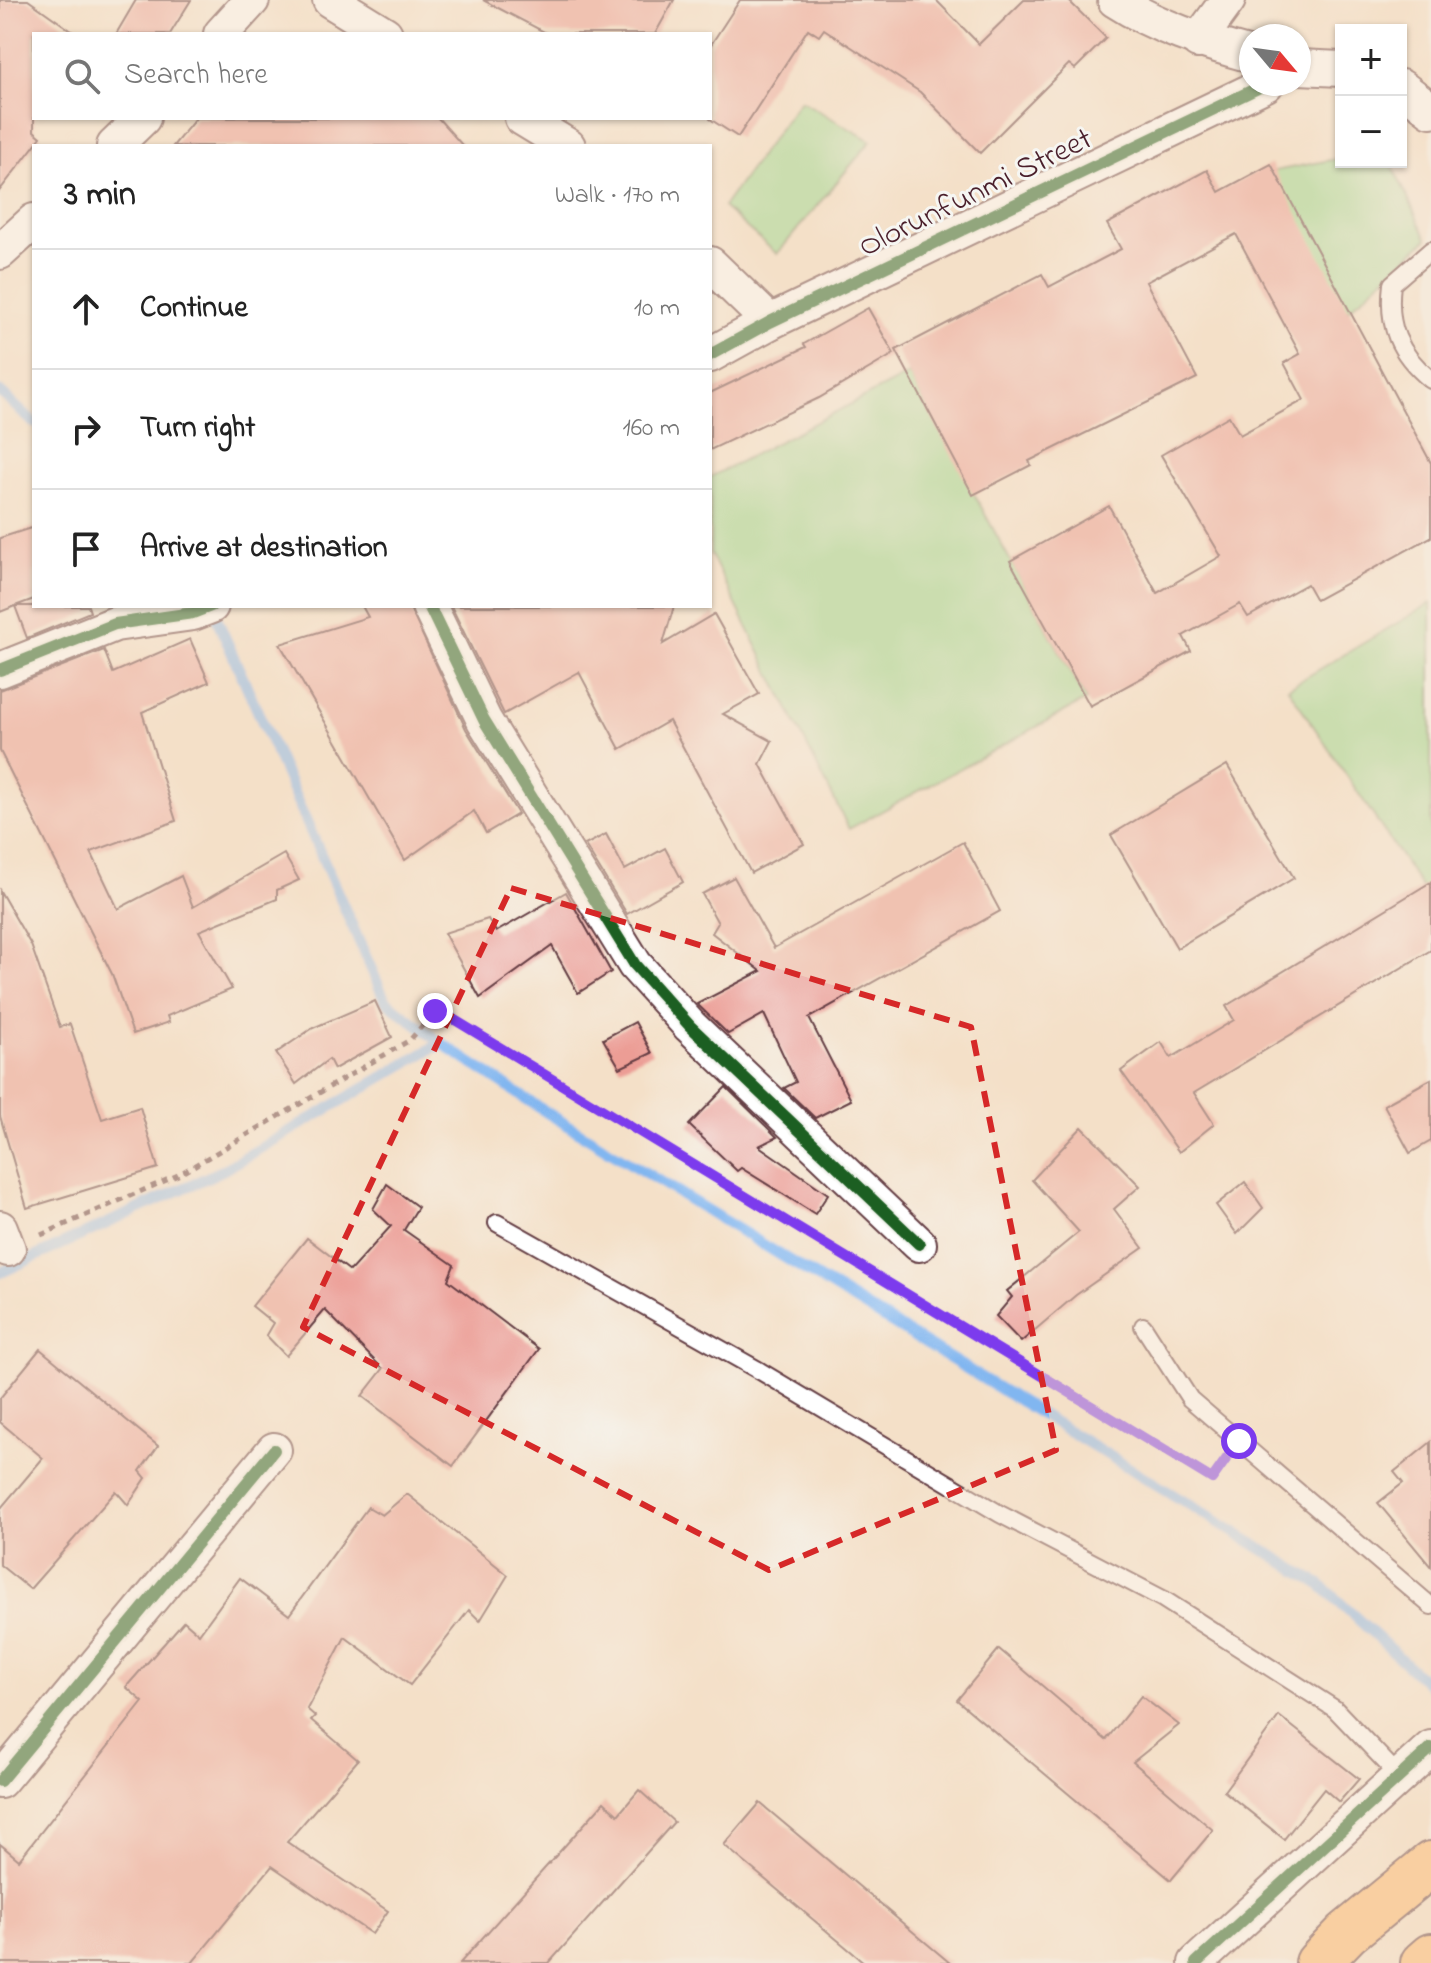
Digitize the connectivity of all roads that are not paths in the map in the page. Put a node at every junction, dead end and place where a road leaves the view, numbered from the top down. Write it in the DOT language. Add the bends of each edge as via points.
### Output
graph roads {
  1 [pos="252,0"];
  2 [pos="330,0"];
  3 [pos="1115,0"];
  4 [pos="1228,0"];
  5 [pos="223,32"];
  6 [pos="382,32"];
  7 [pos="1198,41"];
  8 [pos="1239,52"];
  9 [pos="1311,68"];
  10 [pos="1335,69"];
  11 [pos="1407,92"];
  12 [pos="1241,96"];
  13 [pos="1431,110"];
  14 [pos="141,120"];
  15 [pos="525,120"];
  16 [pos="116,144"];
  17 [pos="565,144"];
  18 [pos="32,223"];
  19 [pos="1431,250"];
  20 [pos="0,252"];
  21 [pos="712,266"];
  22 [pos="770,322"];
  23 [pos="712,354"];
  24 [pos="1431,380"];
  25 [pos="207,608"];
  26 [pos="430,608"];
  27 [pos="0,670"];
  28 [pos="497,1223"];
  29 [pos="919,1244"];
  30 [pos="1143,1326"];
  31 [pos="274,1450"];
  32 [pos="1431,1606"];
  33 [pos="1413,1763"];
  34 [pos="0,1781"];
  35 [pos="1431,1864"];
  36 [pos="1431,1956"];
  37 [pos="1196,1963"];
  38 [pos="1318,1963"];
  39 [pos="1423,1963"];
  1 -- 5 [label="street"];
  2 -- 6 [label="street"];
  3 -- 7 [label="street"];
  4 -- 7 [label="street"];
  7 -- 8 [label="street"];
  9 -- 10 [label="street"];
  11 -- 13 [label="street"];
  12 -- 22 [label="street, Olorunfunmi Street"];
  14 -- 16 [label="street"];
  15 -- 17 [label="street"];
  18 -- 20 [label="street"];
  19 -- 24 [label="lane" via="1392,284 1389,310 1397,340"];
  21 -- 22 [label="street"];
  22 -- 23 [label="street, Olorunfunmi Street"];
  25 -- 27 [label="street" via="115,624"];
  26 -- 29 [label="street" via="484,720 635,965 690,1026"];
  28 -- 33 [label="lane" via="1000,1514 1163,1599"];
  30 -- 32 [label="lane" via="1190,1399"];
  31 -- 34 [label="street"];
  33 -- 37 [label="street"];
  35 -- 38 [label="main road"];
  36 -- 39 [label="main road"];
}
